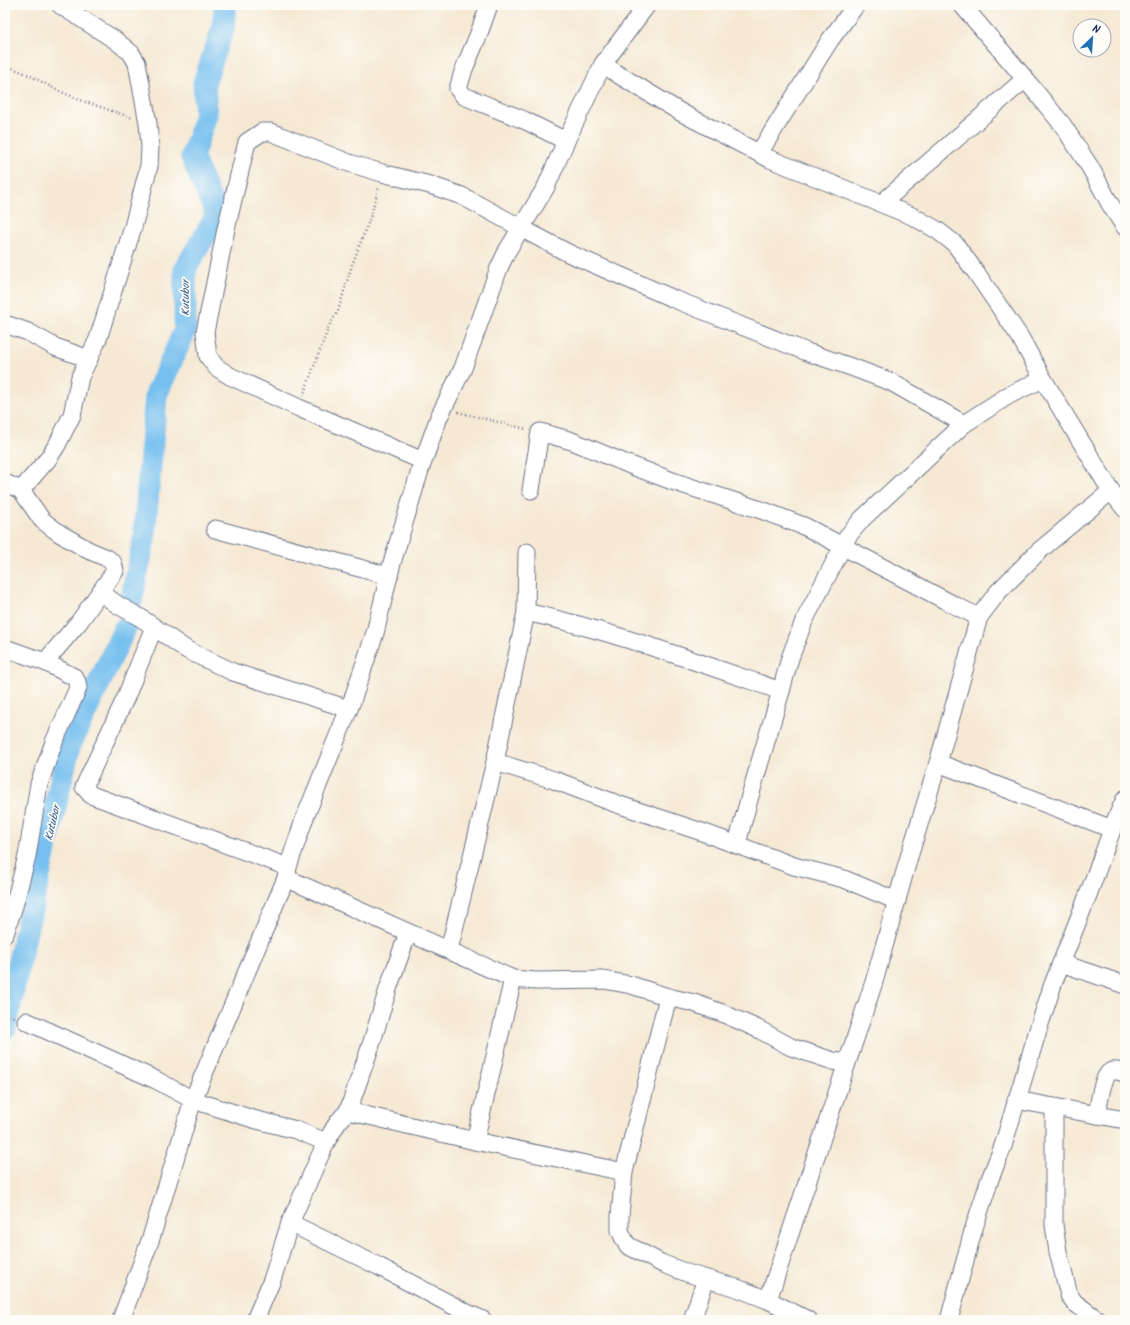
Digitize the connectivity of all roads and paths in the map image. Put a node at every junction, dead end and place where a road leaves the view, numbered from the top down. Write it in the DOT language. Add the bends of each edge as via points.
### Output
graph roads {
  1 [pos="60,5"];
  2 [pos="489,5"];
  3 [pos="647,5"];
  4 [pos="856,5"];
  5 [pos="962,5"];
  6 [pos="603,64"];
  7 [pos="5,65"];
  8 [pos="1025,79"];
  9 [pos="148,123"];
  10 [pos="566,141"];
  11 [pos="759,153"];
  12 [pos="382,173"];
  13 [pos="882,204"];
  14 [pos="1125,227"];
  15 [pos="521,228"];
  16 [pos="5,324"];
  17 [pos="89,359"];
  18 [pos="1043,379"];
  19 [pos="299,408"];
  20 [pos="443,408"];
  21 [pos="964,424"];
  22 [pos="540,432"];
  23 [pos="423,461"];
  24 [pos="5,483"];
  25 [pos="21,490"];
  26 [pos="531,490"];
  27 [pos="1111,491"];
  28 [pos="1125,509"];
  29 [pos="215,529"];
  30 [pos="842,547"];
  31 [pos="527,552"];
  32 [pos="389,576"];
  33 [pos="100,592"];
  34 [pos="526,612"];
  35 [pos="979,617"];
  36 [pos="154,627"];
  37 [pos="5,648"];
  38 [pos="46,662"];
  39 [pos="781,691"];
  40 [pos="349,709"];
  41 [pos="495,762"];
  42 [pos="938,763"];
  43 [pos="1125,799"];
  44 [pos="1112,829"];
  45 [pos="737,844"];
  46 [pos="287,872"];
  47 [pos="897,901"];
  48 [pos="408,933"];
  49 [pos="5,934"];
  50 [pos="449,950"];
  51 [pos="1061,963"];
  52 [pos="513,979"];
  53 [pos="1125,985"];
  54 [pos="668,997"];
  55 [pos="26,1021"];
  56 [pos="846,1064"];
  57 [pos="1125,1073"];
  58 [pos="193,1100"];
  59 [pos="1016,1100"];
  60 [pos="1054,1107"];
  61 [pos="348,1111"];
  62 [pos="1097,1115"];
  63 [pos="1125,1120"];
  64 [pos="475,1141"];
  65 [pos="326,1142"];
  66 [pos="624,1172"];
  67 [pos="290,1224"];
  68 [pos="706,1279"];
  69 [pos="768,1300"];
  70 [pos="121,1320"];
  71 [pos="255,1320"];
  72 [pos="483,1320"];
  73 [pos="692,1320"];
  74 [pos="808,1320"];
  75 [pos="949,1320"];
  76 [pos="1098,1320"];
  1 -- 9 [label="street" via="131,53 137,63"];
  2 -- 10 [label="street" via="458,89 464,96 524,120"];
  3 -- 6 [label="street"];
  4 -- 11 [label="street" via="830,40"];
  5 -- 8 [label="street"];
  6 -- 10 [label="street"];
  6 -- 11 [label="street" via="682,113"];
  7 -- 9 [label="path" via="80,100"];
  8 -- 13 [label="street"];
  8 -- 14 [label="street" via="1062,124"];
  9 -- 17 [label="street" via="148,166 133,228 98,339"];
  10 -- 15 [label="street" via="546,187"];
  11 -- 13 [label="street"];
  12 -- 15 [label="street" via="462,196"];
  12 -- 19 [label="path" via="370,218 338,311 329,326"];
  12 -- 19 [label="street" via="349,163 271,132 262,132 247,142 205,332 208,356 216,367 230,376"];
  13 -- 18 [label="street" via="912,216 955,244 1020,337"];
  15 -- 20 [label="street" via="499,268 463,368"];
  15 -- 21 [label="street" via="568,253 674,299 891,382"];
  16 -- 17 [label="street"];
  17 -- 25 [label="street" via="80,377 72,415 57,445"];
  18 -- 21 [label="street" via="1009,395"];
  18 -- 27 [label="street"];
  19 -- 23 [label="street"];
  20 -- 22 [label="path"];
  20 -- 23 [label="street"];
  21 -- 30 [label="street" via="862,519"];
  22 -- 26 [label="street"];
  22 -- 30 [label="street" via="572,441 675,482 764,511 806,527"];
  23 -- 32 [label="street"];
  24 -- 25 [label="street"];
  25 -- 33 [label="street" via="48,525 113,563 116,571"];
  27 -- 28 [label="street"];
  27 -- 35 [label="street" via="1039,551 998,592"];
  29 -- 32 [label="street"];
  30 -- 35 [label="street"];
  30 -- 39 [label="street" via="804,621"];
  31 -- 34 [label="street"];
  32 -- 40 [label="street" via="375,633"];
  33 -- 36 [label="street"];
  33 -- 38 [label="street"];
  34 -- 39 [label="street" via="567,621"];
  34 -- 41 [label="street"];
  35 -- 42 [label="street"];
  36 -- 40 [label="street" via="187,650 234,672"];
  36 -- 46 [label="street" via="126,697 84,787 91,795"];
  37 -- 38 [label="street"];
  38 -- 49 [label="street" via="74,677 78,688 39,784 26,856"];
  39 -- 45 [label="street"];
  40 -- 46 [label="street"];
  41 -- 45 [label="street"];
  41 -- 50 [label="street"];
  42 -- 44 [label="street"];
  42 -- 47 [label="street"];
  43 -- 44 [label="street"];
  44 -- 51 [label="street"];
  45 -- 47 [label="street" via="794,866 844,879"];
  46 -- 48 [label="street"];
  46 -- 58 [label="street"];
  47 -- 56 [label="street" via="874,982"];
  48 -- 50 [label="street"];
  48 -- 61 [label="street"];
  50 -- 52 [label="street"];
  51 -- 53 [label="street"];
  51 -- 59 [label="street"];
  52 -- 54 [label="street" via="604,980 631,985"];
  52 -- 64 [label="street"];
  54 -- 56 [label="street" via="722,1013 791,1047"];
  54 -- 66 [label="street"];
  55 -- 58 [label="street" via="156,1080"];
  56 -- 69 [label="street"];
  57 -- 62 [label="street" via="1114,1070 1108,1073"];
  58 -- 65 [label="street" via="296,1130"];
  58 -- 70 [label="street" via="151,1238"];
  59 -- 60 [label="street"];
  59 -- 75 [label="street" via="1003,1146 973,1230"];
  60 -- 62 [label="street"];
  60 -- 76 [label="street" via="1054,1224 1058,1252 1069,1295 1075,1303"];
  61 -- 64 [label="street"];
  61 -- 65 [label="street"];
  62 -- 63 [label="street"];
  64 -- 66 [label="street"];
  65 -- 67 [label="street"];
  66 -- 68 [label="street" via="620,1231 628,1245 661,1263"];
  67 -- 71 [label="street" via="272,1280"];
  67 -- 72 [label="street"];
  68 -- 69 [label="street"];
  68 -- 73 [label="street"];
  69 -- 74 [label="street"];
}
